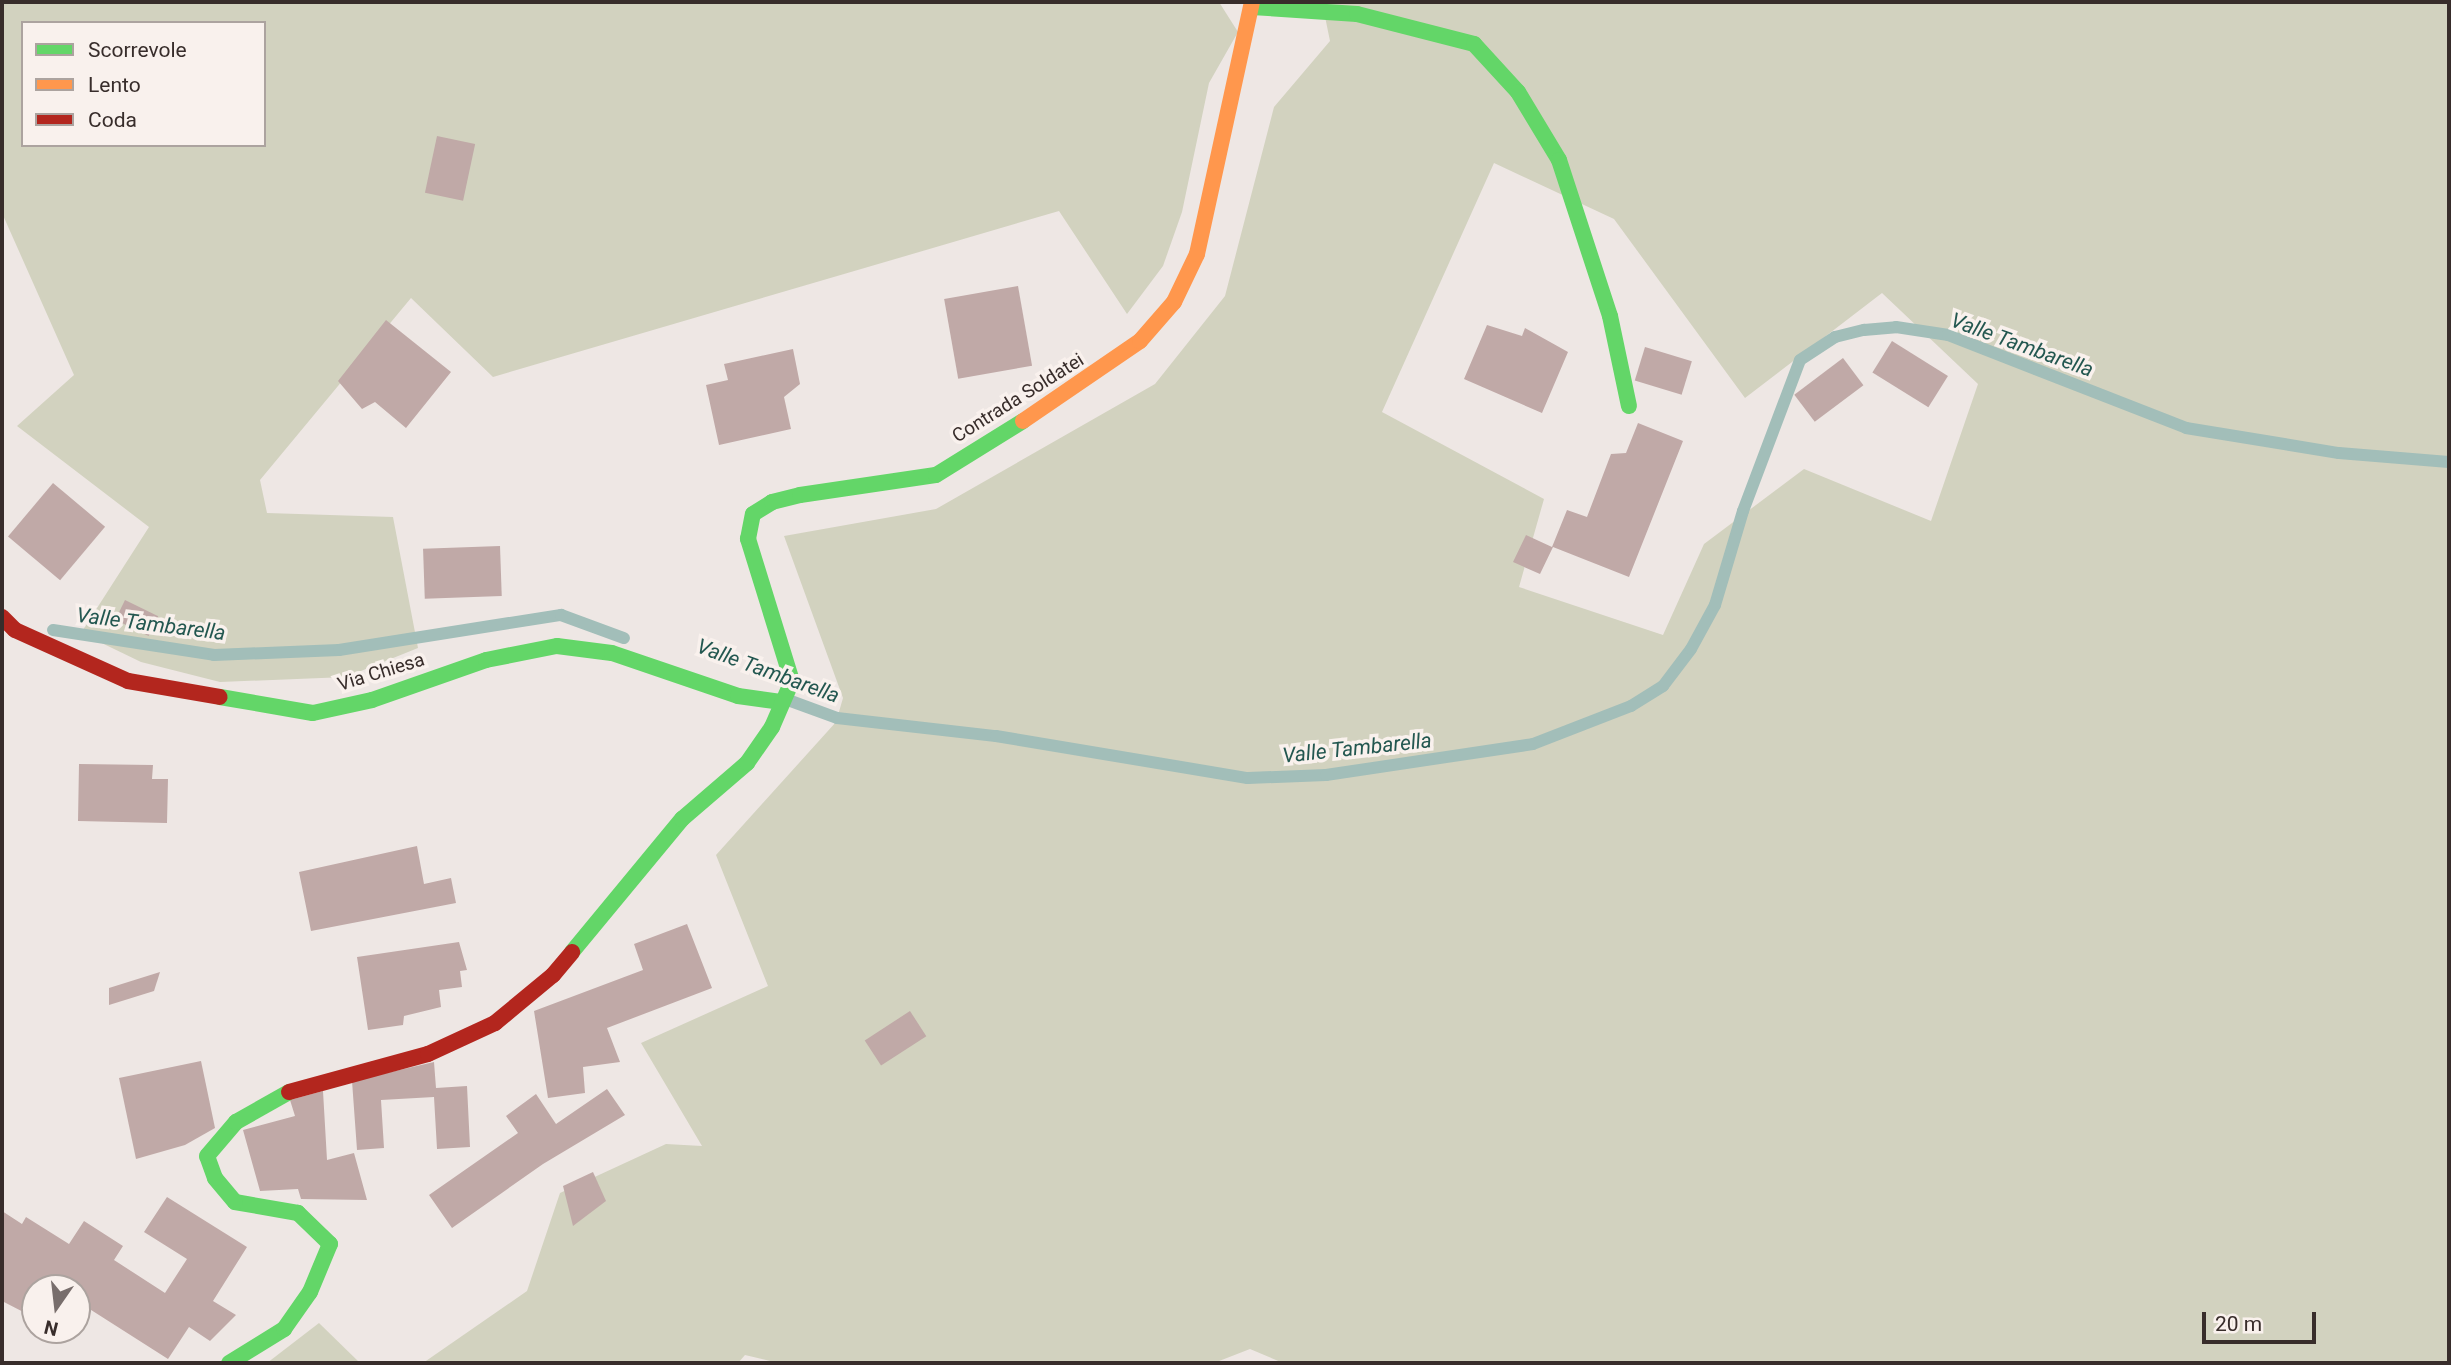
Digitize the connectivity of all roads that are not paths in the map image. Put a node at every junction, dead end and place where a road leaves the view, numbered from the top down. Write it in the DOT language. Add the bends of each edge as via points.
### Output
graph roads {
  1 [pos="1252,4"];
  2 [pos="1629,405"];
  3 [pos="2,617"];
  4 [pos="780,702"];
  5 [pos="229,1363"];
  1 -- 2 [label="street" via="1357,14 1474,44 1518,92 1559,160 1610,316"];
  1 -- 4 [label="street, Contrada Soldatei" via="1197,254 1174,302 1140,341 1082,385 936,475 800,495 772,502 753,514 748,539 792,681"];
  3 -- 4 [label="street, Via Chiesa" via="15,629 128,681 313,713 372,700 486,660 556,646 612,653 738,696"];
  4 -- 5 [label="street" via="772,727 747,764 682,819 553,975 495,1023 428,1054 297,1087 236,1122 207,1156 215,1178 235,1202 298,1213 330,1244 310,1292 284,1329"];
}
